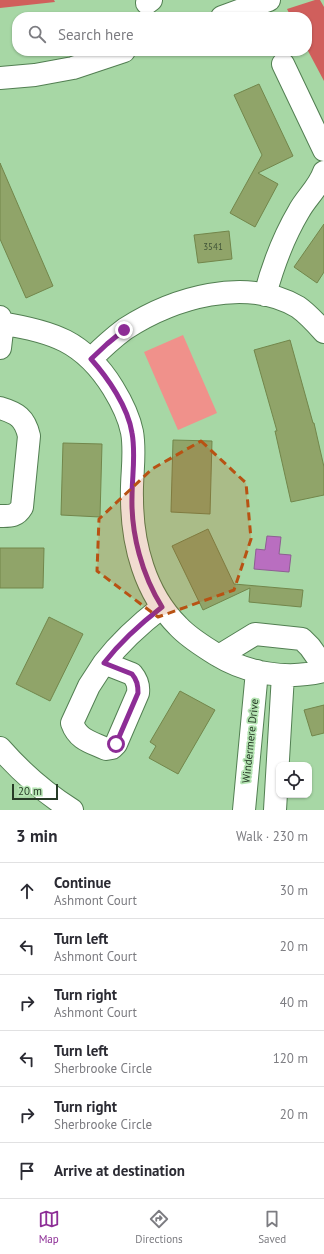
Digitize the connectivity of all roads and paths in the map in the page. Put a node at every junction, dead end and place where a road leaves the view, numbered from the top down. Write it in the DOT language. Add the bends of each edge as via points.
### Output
graph roads {
  1 [pos="269,0"];
  2 [pos="236,12"];
  3 [pos="109,56"];
  4 [pos="283,64"];
  5 [pos="0,78"];
  6 [pos="324,150"];
  7 [pos="324,172"];
  8 [pos="265,295"];
  9 [pos="0,321"];
  10 [pos="324,332"];
  11 [pos="0,348"];
  12 [pos="91,359"];
  13 [pos="0,408"];
  14 [pos="0,516"];
  15 [pos="162,607"];
  16 [pos="219,656"];
  17 [pos="104,663"];
  18 [pos="324,667"];
  19 [pos="257,671"];
  20 [pos="324,671"];
  21 [pos="283,675"];
  22 [pos="0,748"];
  23 [pos="72,810"];
  24 [pos="244,810"];
  25 [pos="275,810"];
  1 -- 2 [label="street"];
  3 -- 5 [label="street" via="73,68"];
  4 -- 6 [label="street"];
  7 -- 8 [label="street" via="322,179 284,236"];
  8 -- 10 [label="street" via="282,299 298,308 310,316"];
  8 -- 12 [label="street" via="224,293 173,304 148,315 124,330"];
  9 -- 11 [label="street"];
  9 -- 12 [label="street" via="55,336"];
  12 -- 15 [label="street" via="118,396 128,418 132,432 132,498 138,549 146,576"];
  13 -- 14 [label="street" via="21,418 27,426 29,436 22,507 13,516"];
  15 -- 16 [label="street" via="195,642"];
  15 -- 17 [label="street" via="138,625"];
  16 -- 18 [label="street" via="254,634 302,639"];
  16 -- 19 [label="street"];
  19 -- 21 [label="street"];
  19 -- 24 [label="street, Windermere Drive"];
  20 -- 21 [label="street"];
  21 -- 25 [label="street"];
  22 -- 23 [label="street" via="44,791"];
}
